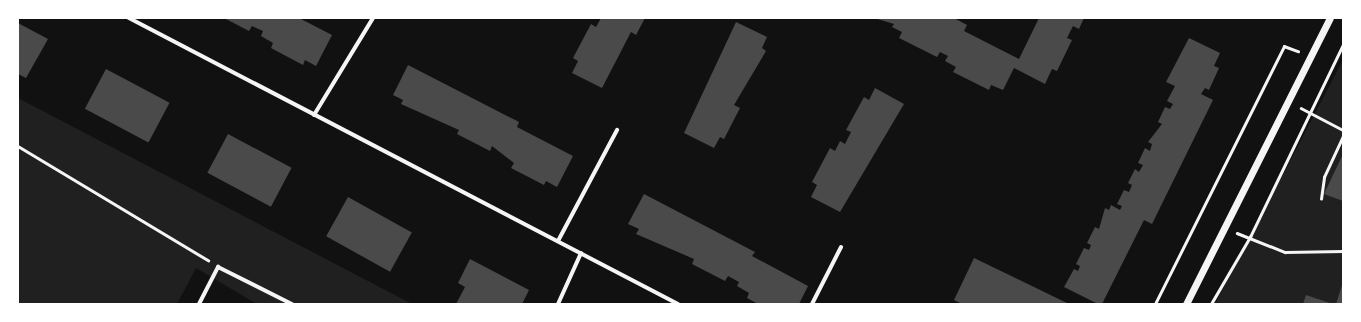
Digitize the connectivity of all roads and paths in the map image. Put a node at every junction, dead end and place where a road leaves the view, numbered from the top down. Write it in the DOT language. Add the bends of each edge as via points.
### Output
graph roads {
  1 [pos="129,18"];
  2 [pos="373,18"];
  3 [pos="1330,18"];
  4 [pos="1343,45"];
  5 [pos="1310,56"];
  6 [pos="1287,103"];
  7 [pos="1310,113"];
  8 [pos="314,115"];
  9 [pos="617,130"];
  10 [pos="1343,130"];
  11 [pos="1343,136"];
  12 [pos="18,146"];
  13 [pos="1321,198"];
  14 [pos="1224,228"];
  15 [pos="1250,237"];
  16 [pos="558,241"];
  17 [pos="842,247"];
  18 [pos="1343,251"];
  19 [pos="581,253"];
  20 [pos="218,267"];
  21 [pos="199,304"];
  22 [pos="292,304"];
  23 [pos="558,304"];
  24 [pos="678,304"];
  25 [pos="812,304"];
  26 [pos="1155,304"];
  27 [pos="1186,304"];
  28 [pos="1211,304"];
  1 -- 8 [label="street"];
  2 -- 8 [label="street"];
  3 -- 5 [label="street"];
  4 -- 7 [label="path"];
  5 -- 6 [label="street"];
  5 -- 26 [label="path" via="1284,46"];
  6 -- 7 [label="path"];
  6 -- 14 [label="street"];
  7 -- 10 [label="path"];
  7 -- 15 [label="path"];
  8 -- 16 [label="street"];
  9 -- 16 [label="street"];
  11 -- 13 [label="path" via="1324,177"];
  12 -- 20 [label="path"];
  14 -- 15 [label="path"];
  14 -- 27 [label="street"];
  15 -- 18 [label="path" via="1285,252"];
  15 -- 28 [label="path"];
  16 -- 19 [label="street"];
  17 -- 25 [label="street"];
  19 -- 23 [label="street"];
  19 -- 24 [label="street"];
  20 -- 21 [label="street"];
  20 -- 22 [label="street"];
}
